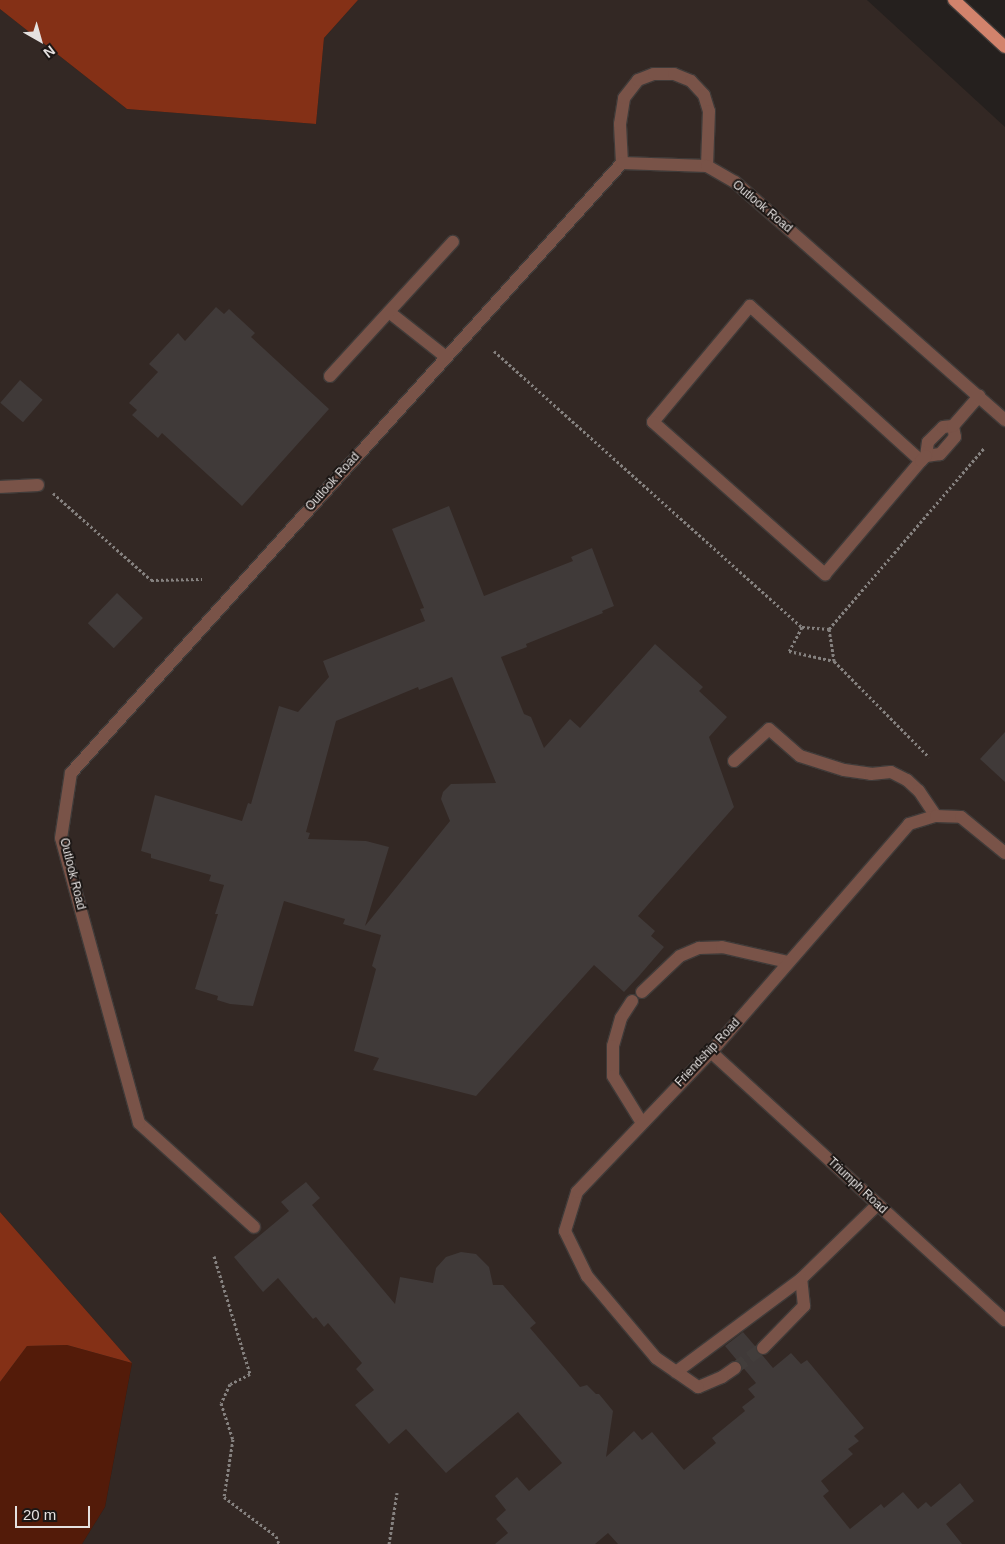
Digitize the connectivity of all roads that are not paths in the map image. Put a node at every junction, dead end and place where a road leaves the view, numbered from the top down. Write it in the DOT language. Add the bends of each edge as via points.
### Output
graph roads {
  1 [pos="954,0"];
  2 [pos="1005,47"];
  3 [pos="622,163"];
  4 [pos="706,166"];
  5 [pos="453,242"];
  6 [pos="389,312"];
  7 [pos="446,358"];
  8 [pos="330,376"];
  9 [pos="979,396"];
  10 [pos="1005,420"];
  11 [pos="924,459"];
  12 [pos="38,485"];
  13 [pos="0,487"];
  14 [pos="734,762"];
  15 [pos="936,816"];
  16 [pos="1005,852"];
  17 [pos="788,962"];
  18 [pos="642,992"];
  19 [pos="632,1001"];
  20 [pos="711,1052"];
  21 [pos="642,1123"];
  22 [pos="877,1205"];
  23 [pos="254,1227"];
  24 [pos="801,1279"];
  25 [pos="1005,1320"];
  26 [pos="763,1348"];
  27 [pos="735,1368"];
  28 [pos="676,1372"];
  1 -- 2 [label="main road"];
  3 -- 4 [label="street, Outlook Road"];
  3 -- 4 [label="street" via="620,124 624,98 638,80 654,74 674,74 691,81 704,95 709,110"];
  3 -- 7 [label="street, Outlook Road"];
  4 -- 9 [label="street, Outlook Road" via="735,182"];
  5 -- 6 [label="street"];
  6 -- 7 [label="street"];
  6 -- 8 [label="street"];
  7 -- 23 [label="street, Outlook Road" via="71,773 61,838 139,1124"];
  9 -- 10 [label="street, Outlook Road"];
  9 -- 11 [label="street" via="953,426 943,427 928,442"];
  11 -- 11 [label="street" via="825,574 653,422 750,306"];
  12 -- 13 [label="street"];
  14 -- 15 [label="street" via="769,728 800,756 844,770 871,774 890,772 907,780"];
  15 -- 16 [label="street, Friendship Road" via="961,817"];
  15 -- 17 [label="street, Friendship Road" via="909,824"];
  17 -- 18 [label="street" via="722,947 699,948 680,956"];
  17 -- 20 [label="street, Friendship Road"];
  19 -- 21 [label="street" via="621,1018 613,1046 613,1076"];
  20 -- 21 [label="street, Friendship Road"];
  20 -- 22 [label="street, Triumph Road"];
  21 -- 28 [label="street, Friendship Road" via="577,1192 565,1231 587,1276 656,1358"];
  22 -- 24 [label="street"];
  22 -- 25 [label="street, Triumph Road"];
  24 -- 26 [label="street" via="804,1306"];
  24 -- 28 [label="street"];
  27 -- 28 [label="street, Friendship Road" via="698,1387"];
}
